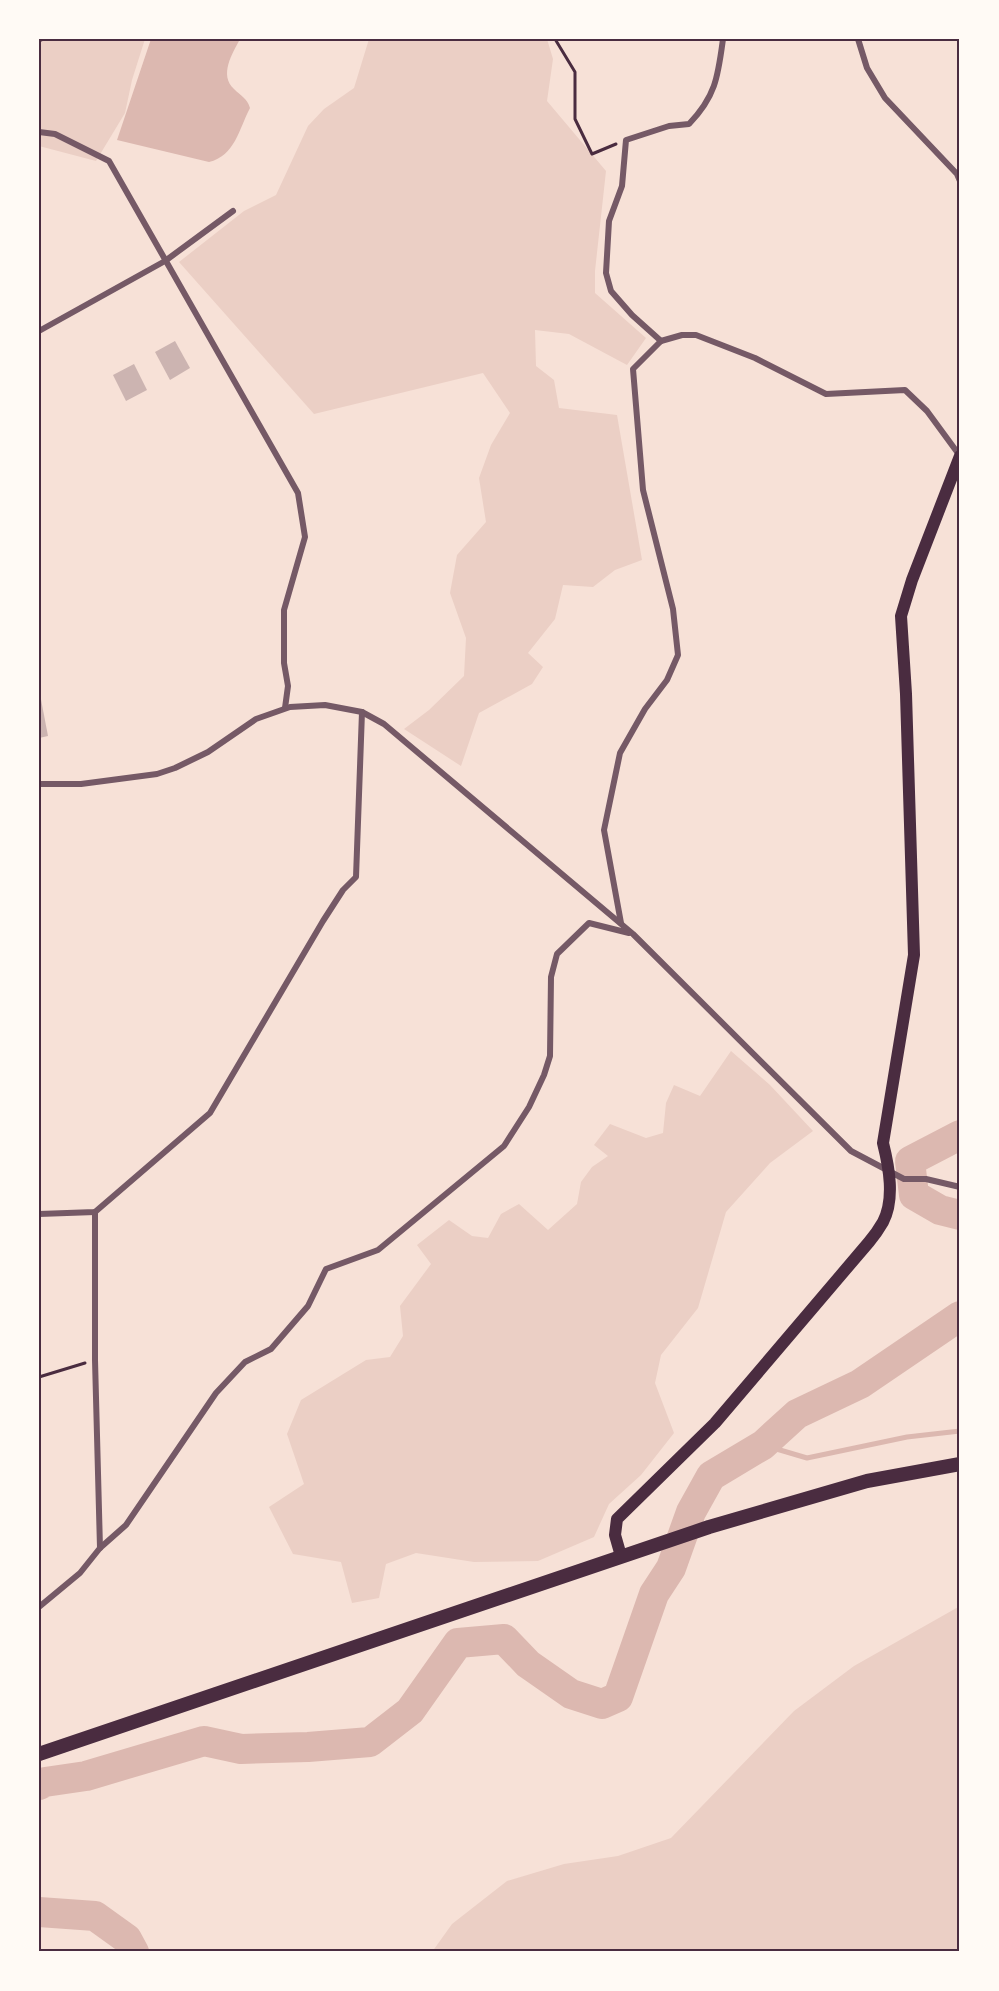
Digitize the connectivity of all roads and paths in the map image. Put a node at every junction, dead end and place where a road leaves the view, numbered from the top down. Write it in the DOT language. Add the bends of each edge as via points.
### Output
graph roads {
  1 [pos="555,39"];
  2 [pos="723,39"];
  3 [pos="858,39"];
  4 [pos="39,132"];
  5 [pos="626,140"];
  6 [pos="960,181"];
  7 [pos="233,211"];
  8 [pos="165,261"];
  9 [pos="39,332"];
  10 [pos="661,341"];
  11 [pos="960,456"];
  12 [pos="285,708"];
  13 [pos="362,712"];
  14 [pos="39,784"];
  15 [pos="621,923"];
  16 [pos="633,934"];
  17 [pos="890,1170"];
  18 [pos="960,1187"];
  19 [pos="95,1212"];
  20 [pos="39,1214"];
  21 [pos="95,1360"];
  22 [pos="39,1377"];
  23 [pos="960,1464"];
  24 [pos="100,1548"];
  25 [pos="621,1556"];
  26 [pos="39,1607"];
  27 [pos="39,1754"];
  1 -- 5 [label="path" via="575,72 575,119 592,154"];
  2 -- 5 [label="street" via="717,81 702,110 689,124"];
  3 -- 6 [label="street" via="867,68 885,98"];
  4 -- 8 [label="street" via="55,134 109,161"];
  5 -- 10 [label="street" via="622,186 609,221 606,273 611,291"];
  7 -- 8 [label="street"];
  8 -- 9 [label="street"];
  8 -- 12 [label="street" via="298,493 305,537 284,610 288,686"];
  10 -- 11 [label="street" via="696,335 755,358 826,394 905,390 927,411"];
  10 -- 15 [label="street" via="633,369 643,490 673,609 678,655 667,680 620,753 604,830"];
  11 -- 17 [label="main road" via="901,616 914,955 883,1143"];
  12 -- 13 [label="street" via="325,705"];
  12 -- 14 [label="street" via="256,719 208,752 157,774 81,784"];
  13 -- 15 [label="street" via="384,724"];
  13 -- 19 [label="street" via="356,877 323,921 210,1113"];
  15 -- 16 [label="street"];
  16 -- 17 [label="street" via="851,1151"];
  16 -- 24 [label="street" via="588,923 557,954 551,977 550,1056 529,1107 504,1146 378,1250 326,1269 308,1306 270,1349 245,1362 216,1393 126,1525"];
  17 -- 18 [label="street" via="904,1179 926,1179"];
  17 -- 25 [label="main road" via="884,1221 869,1242 715,1423 617,1519 615,1535"];
  19 -- 20 [label="street"];
  19 -- 21 [label="street"];
  21 -- 22 [label="path"];
  21 -- 24 [label="street"];
  23 -- 25 [label="main road" via="867,1481"];
  24 -- 26 [label="street" via="80,1573"];
  25 -- 27 [label="main road"];
}
